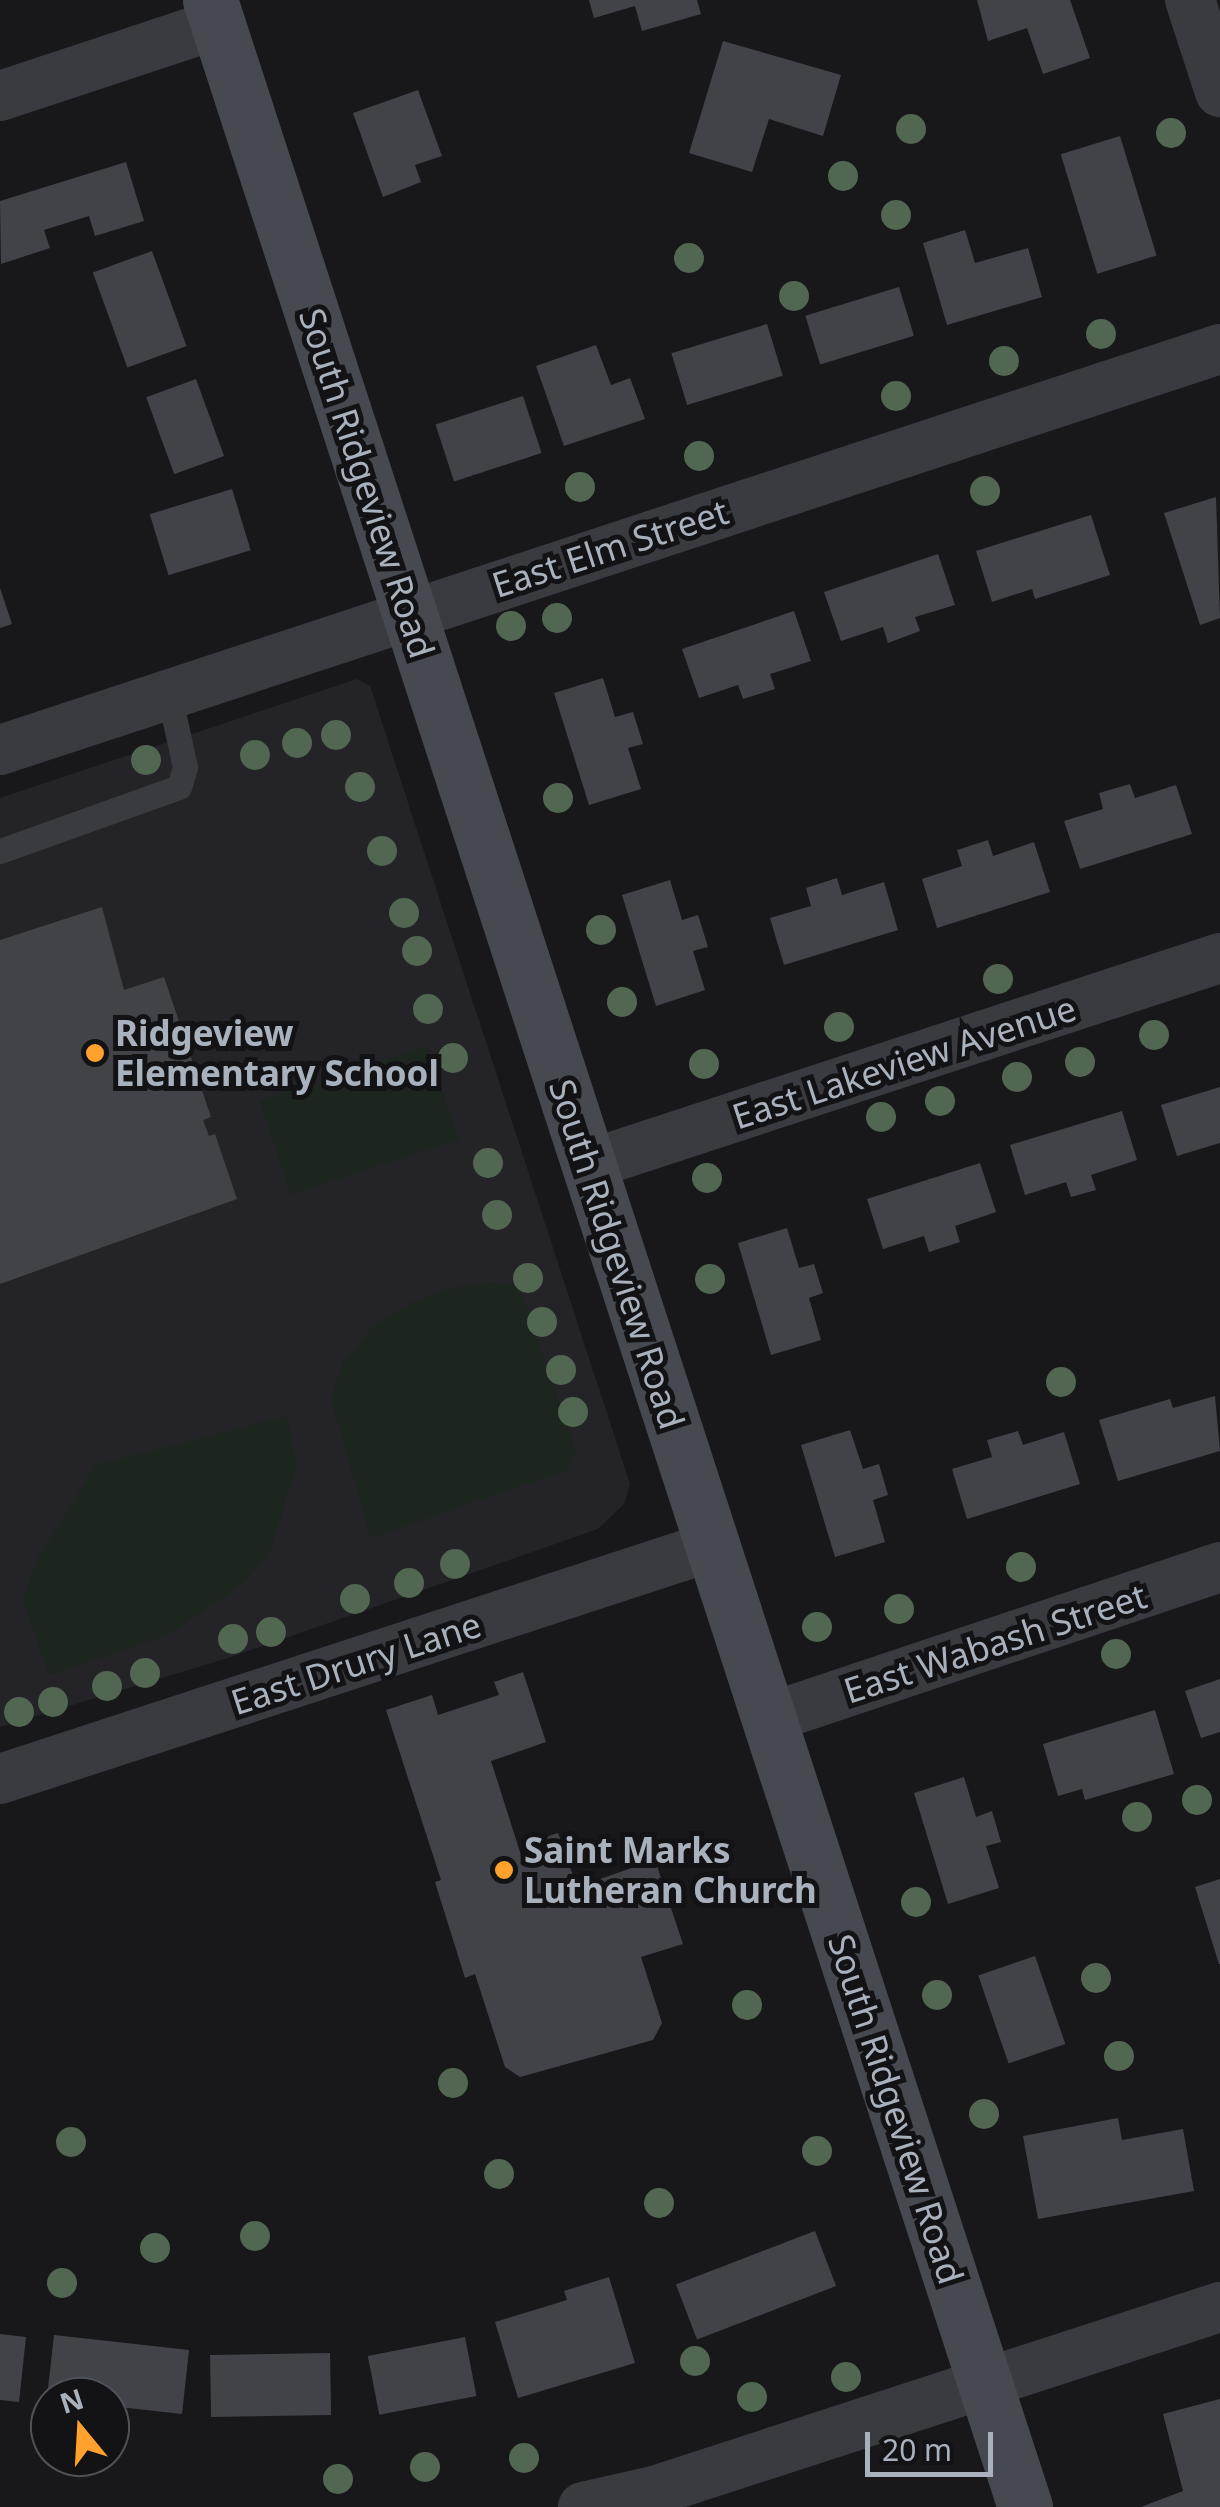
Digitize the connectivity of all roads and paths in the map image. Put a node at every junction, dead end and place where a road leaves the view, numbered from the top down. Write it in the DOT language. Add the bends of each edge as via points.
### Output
graph roads {
  1 [pos="1190,0"];
  2 [pos="214,12"];
  3 [pos="1220,92"];
  4 [pos="0,96"];
  5 [pos="1220,349"];
  6 [pos="410,614"];
  7 [pos="169,694"];
  8 [pos="0,750"];
  9 [pos="0,851"];
  10 [pos="1220,958"];
  11 [pos="588,1166"];
  12 [pos="713,1546"];
  13 [pos="1220,1567"];
  14 [pos="769,1718"];
  15 [pos="0,1779"];
  16 [pos="1220,2307"];
  17 [pos="984,2382"];
  18 [pos="582,2507"];
  19 [pos="1025,2507"];
  1 -- 3 [label="street"];
  2 -- 4 [label="street"];
  2 -- 6 [label="main road, South Ridgeview Road"];
  5 -- 6 [label="street, East Elm Street"];
  6 -- 7 [label="street, East Elm Street"];
  6 -- 11 [label="main road, South Ridgeview Road"];
  7 -- 8 [label="street, East Elm Street"];
  7 -- 9 [label="lane" via="185,767 179,788"];
  10 -- 11 [label="street, East Lakeview Avenue"];
  11 -- 12 [label="main road, South Ridgeview Road"];
  12 -- 14 [label="main road, South Ridgeview Road"];
  12 -- 15 [label="street, East Drury Lane"];
  13 -- 14 [label="street, East Wabash Street"];
  14 -- 17 [label="main road, South Ridgeview Road"];
  16 -- 17 [label="street"];
  17 -- 18 [label="street" via="654,2490"];
  17 -- 19 [label="main road, South Ridgeview Road"];
}
